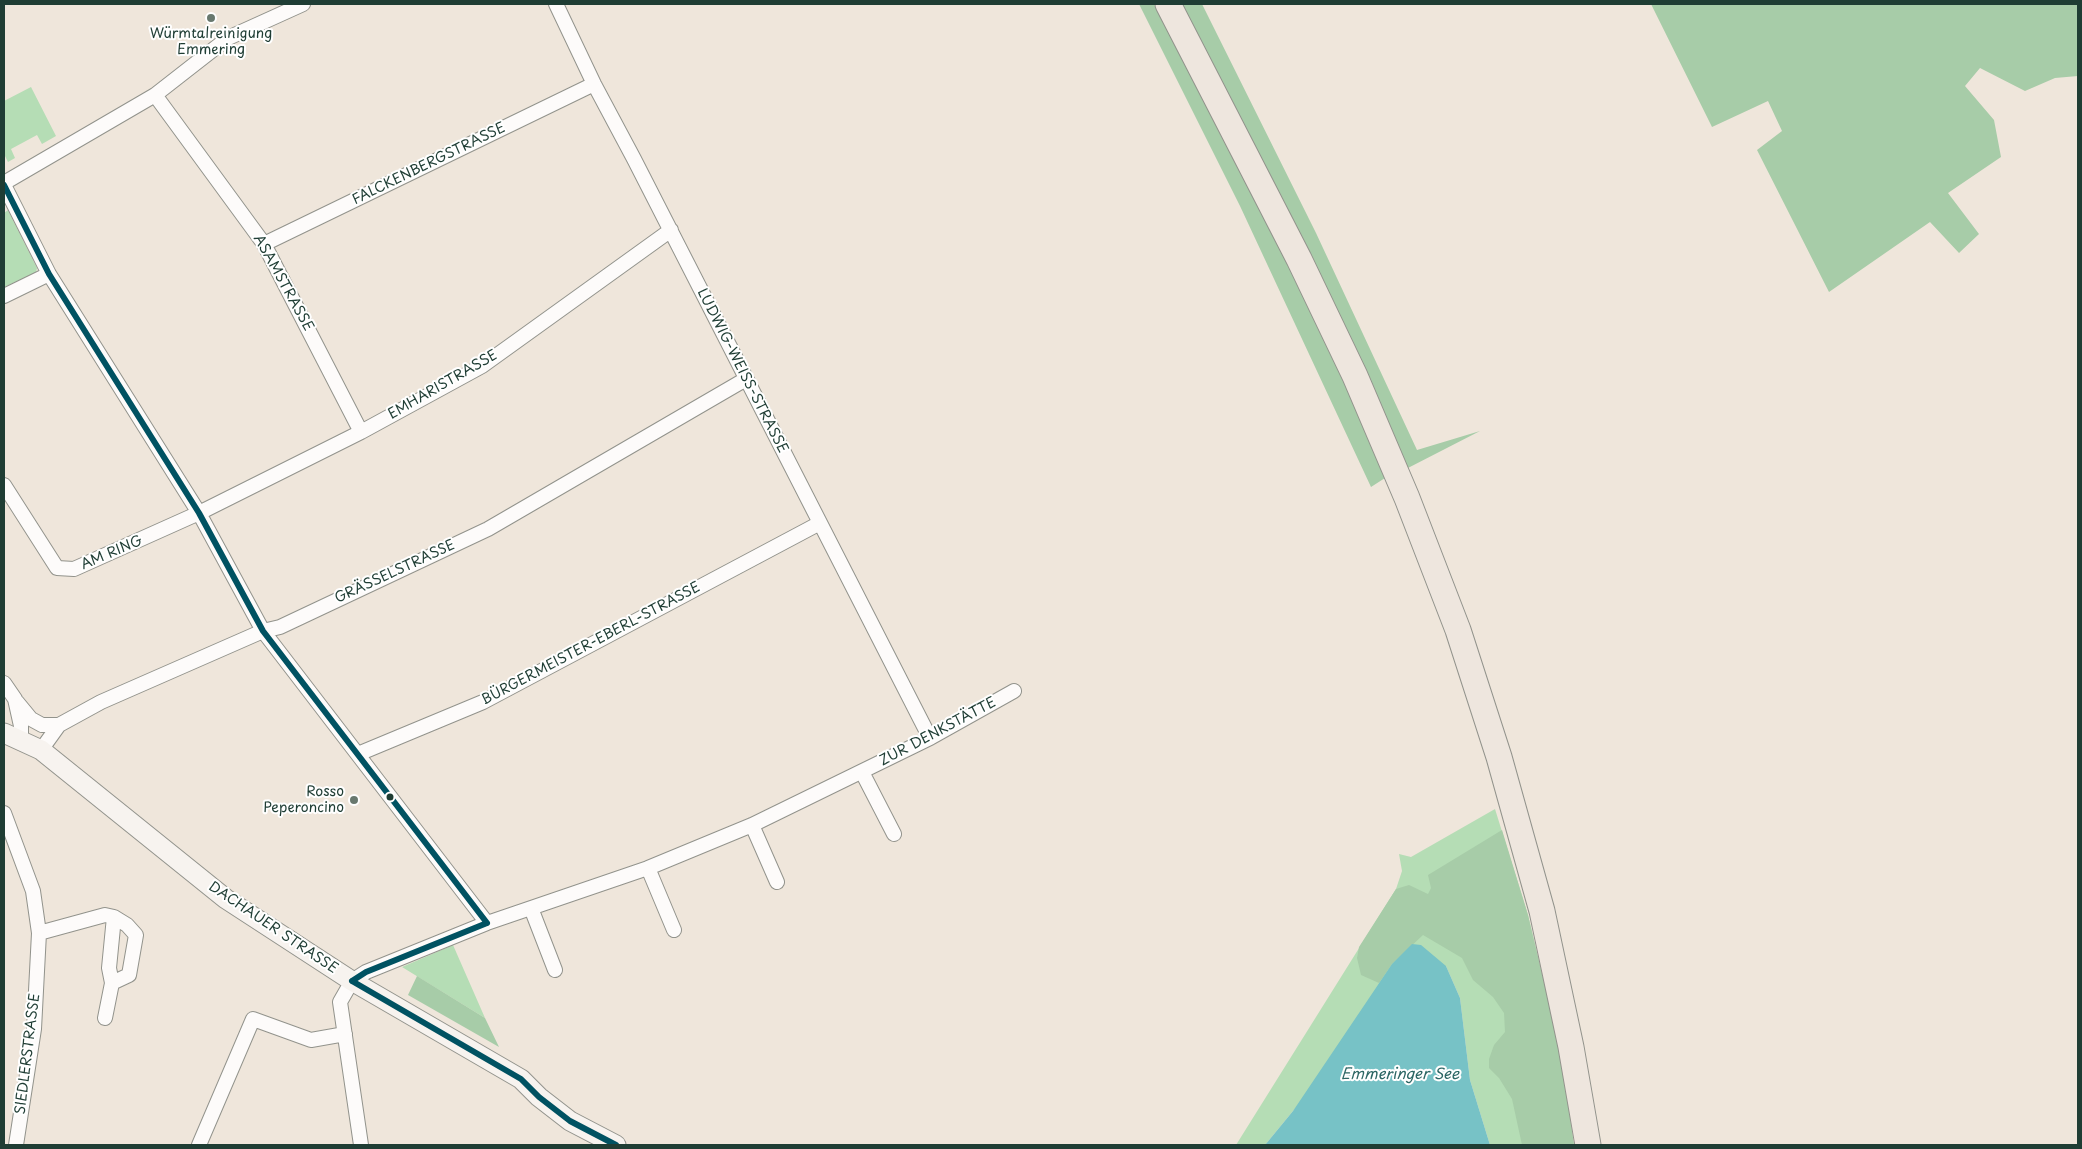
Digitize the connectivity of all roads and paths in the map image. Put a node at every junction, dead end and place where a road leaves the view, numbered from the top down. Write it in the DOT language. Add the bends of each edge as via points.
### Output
graph roads {
  1 [pos="303,4"];
  2 [pos="556,4"];
  3 [pos="1168,4"];
  4 [pos="594,84"];
  5 [pos="155,94"];
  6 [pos="4,184"];
  7 [pos="671,230"];
  8 [pos="264,244"];
  9 [pos="49,274"];
  10 [pos="4,296"];
  11 [pos="746,379"];
  12 [pos="361,432"];
  13 [pos="4,486"];
  14 [pos="199,514"];
  15 [pos="820,523"];
  16 [pos="263,631"];
  17 [pos="4,683"];
  18 [pos="1014,692"];
  19 [pos="15,699"];
  20 [pos="59,725"];
  21 [pos="12,737"];
  22 [pos="930,738"];
  23 [pos="41,750"];
  24 [pos="358,754"];
  25 [pos="862,772"];
  26 [pos="4,813"];
  27 [pos="752,825"];
  28 [pos="894,834"];
  29 [pos="648,868"];
  30 [pos="777,882"];
  31 [pos="531,908"];
  32 [pos="114,917"];
  33 [pos="487,923"];
  34 [pos="674,930"];
  35 [pos="39,932"];
  36 [pos="555,970"];
  37 [pos="352,981"];
  38 [pos="112,983"];
  39 [pos="105,1018"];
  40 [pos="345,1034"];
  41 [pos="16,1145"];
  42 [pos="199,1145"];
  43 [pos="361,1145"];
  44 [pos="616,1145"];
  45 [pos="1588,1145"];
  1 -- 5 [label="street" via="228,38"];
  2 -- 4 [label="street, LUDWIG-WEISS-STRASSE"];
  3 -- 45 [label="highway" via="1299,259 1355,376 1458,630 1499,757 1542,911 1572,1047"];
  4 -- 7 [label="street, LUDWIG-WEISS-STRASSE"];
  4 -- 8 [label="street, FALCKENBERGSTRASSE"];
  5 -- 6 [label="street"];
  5 -- 8 [label="street, ASAMSTRASSE"];
  6 -- 9 [label="street"];
  7 -- 11 [label="street, LUDWIG-WEISS-STRASSE"];
  7 -- 12 [label="street, EMHARISTRASSE" via="482,366"];
  8 -- 12 [label="street, ASAMSTRASSE"];
  9 -- 10 [label="street"];
  9 -- 14 [label="street"];
  11 -- 15 [label="street, LUDWIG-WEISS-STRASSE"];
  11 -- 16 [label="street, GRÄSSELSTRASSE" via="488,529"];
  12 -- 14 [label="street, EMHARISTRASSE"];
  13 -- 14 [label="street, AM RING" via="58,568 74,569"];
  14 -- 16 [label="street"];
  15 -- 22 [label="street, LUDWIG-WEISS-STRASSE"];
  15 -- 24 [label="street, BÜRGERMEISTER-EBERL-STRASSE" via="483,702"];
  16 -- 20 [label="street, GRÄSSELSTRASSE" via="101,702"];
  16 -- 24 [label="street"];
  17 -- 19 [label="street, DACHAUER STRASSE"];
  18 -- 22 [label="street, ZUR DENKSTÄTTE"];
  19 -- 20 [label="street" via="31,719 42,725"];
  19 -- 21 [label="street, DACHAUER STRASSE" via="21,726"];
  20 -- 23 [label="street, GRÄSSELSTRASSE"];
  21 -- 23 [label="street, DACHAUER STRASSE"];
  22 -- 25 [label="street, ZUR DENKSTÄTTE"];
  23 -- 37 [label="street, DACHAUER STRASSE" via="226,899"];
  24 -- 33 [label="street"];
  25 -- 27 [label="street, ZUR DENKSTÄTTE"];
  25 -- 28 [label="street"];
  26 -- 35 [label="street, SIEDLERSTRASSE" via="33,891"];
  27 -- 29 [label="street, ZUR DENKSTÄTTE"];
  27 -- 30 [label="street"];
  29 -- 31 [label="street, ZUR DENKSTÄTTE"];
  29 -- 34 [label="street"];
  31 -- 33 [label="street, ZUR DENKSTÄTTE"];
  31 -- 36 [label="street"];
  32 -- 35 [label="street" via="105,915"];
  32 -- 38 [label="street"];
  32 -- 38 [label="street" via="136,935 128,974"];
  33 -- 37 [label="street, ZUR DENKSTÄTTE" via="366,972"];
  35 -- 41 [label="street, SIEDLERSTRASSE" via="34,1029"];
  37 -- 40 [label="street" via="340,1002"];
  37 -- 44 [label="street, DACHAUER STRASSE" via="521,1079 570,1121"];
  38 -- 39 [label="street"];
  40 -- 42 [label="street" via="311,1040 253,1019"];
  40 -- 43 [label="street"];
}
